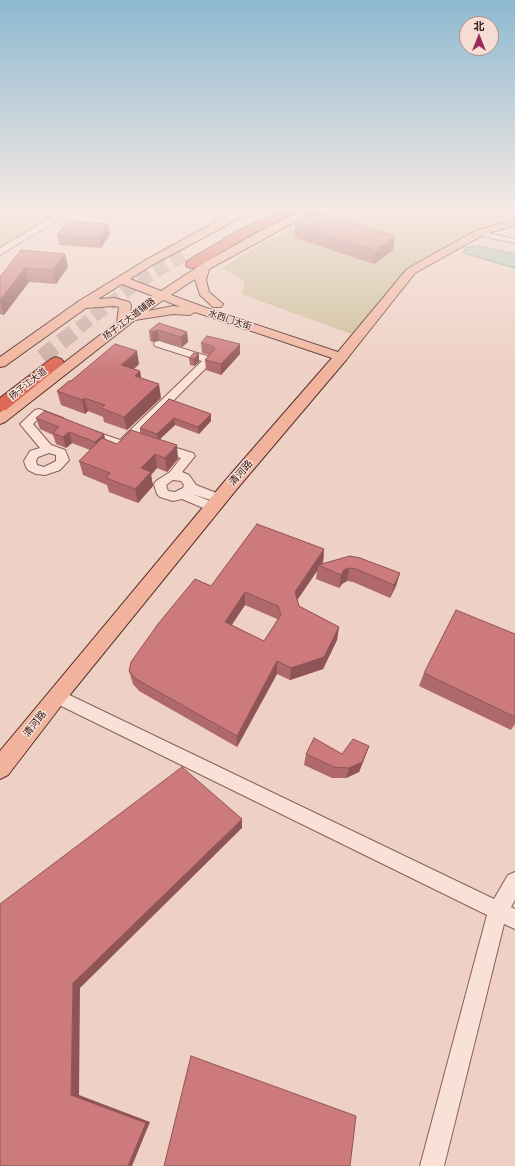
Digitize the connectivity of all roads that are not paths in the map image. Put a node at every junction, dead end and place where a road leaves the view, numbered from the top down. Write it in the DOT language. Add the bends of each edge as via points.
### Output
graph roads {
  1 [pos="146,265"];
  2 [pos="209,265"];
  3 [pos="419,265"];
  4 [pos="204,268"];
  5 [pos="133,273"];
  6 [pos="120,280"];
  7 [pos="173,288"];
  8 [pos="161,296"];
  9 [pos="82,304"];
  10 [pos="217,304"];
  11 [pos="204,312"];
  12 [pos="126,321"];
  13 [pos="297,330"];
  14 [pos="159,344"];
  15 [pos="341,348"];
  16 [pos="0,363"];
  17 [pos="0,388"];
  18 [pos="0,406"];
  19 [pos="0,419"];
  20 [pos="130,437"];
  21 [pos="48,449"];
  22 [pos="176,476"];
  23 [pos="187,491"];
  24 [pos="216,503"];
  25 [pos="56,696"];
  26 [pos="0,768"];
  27 [pos="515,882"];
  28 [pos="506,914"];
  29 [pos="432,1166"];
  1 -- 5 [label="main road"];
  2 -- 4 [label="main road, 扬子江大道辅路"];
  3 -- 15 [label="main road, 清河路" via="410,270"];
  4 -- 7 [label="main road, 扬子江大道辅路"];
  4 -- 10 [label="main road" via="200,280 204,293"];
  5 -- 6 [label="main road"];
  5 -- 7 [label="main road, 水西门大街"];
  6 -- 8 [label="main road, 水西门大街"];
  6 -- 9 [label="main road"];
  7 -- 8 [label="main road, 扬子江大道辅路"];
  7 -- 10 [label="main road, 水西门大街"];
  8 -- 11 [label="main road, 水西门大街"];
  8 -- 12 [label="main road, 扬子江大道辅路"];
  9 -- 12 [label="main road" via="114,302 125,305"];
  9 -- 16 [label="main road"];
  10 -- 13 [label="main road, 水西门大街"];
  11 -- 12 [label="main road" via="173,310 146,314"];
  11 -- 15 [label="main road, 水西门大街"];
  12 -- 19 [label="main road, 扬子江大道辅路"];
  14 -- 20 [label="street" via="209,360"];
  15 -- 24 [label="main road, 清河路"];
  17 -- 18 [label="highway, 扬子江大道" via="49,360"];
  20 -- 21 [label="street" via="122,446 40,412 26,424"];
  20 -- 22 [label="street" via="189,456 176,472"];
  22 -- 23 [label="street" via="188,480"];
  22 -- 23 [label="street" via="163,481 160,484 161,491 173,497"];
  23 -- 24 [label="street"];
  24 -- 25 [label="main road, 清河路"];
  25 -- 26 [label="main road, 清河路"];
  25 -- 28 [label="street"];
  27 -- 28 [label="street"];
  28 -- 29 [label="street"];
}
